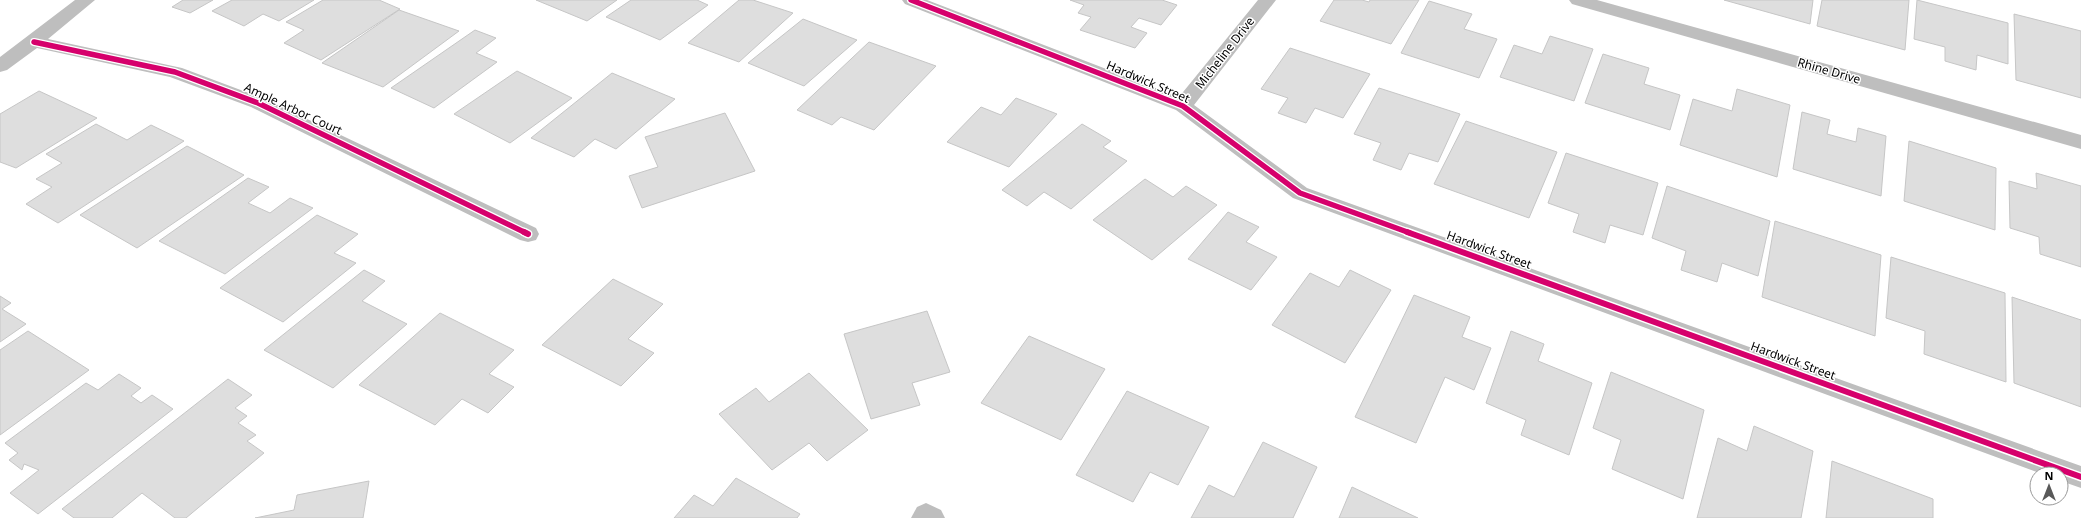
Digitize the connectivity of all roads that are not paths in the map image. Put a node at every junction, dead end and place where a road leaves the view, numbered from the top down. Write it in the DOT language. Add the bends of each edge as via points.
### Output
graph roads {
  1 [pos="86,0"];
  2 [pos="911,0"];
  3 [pos="1267,0"];
  4 [pos="1578,0"];
  5 [pos="34,42"];
  6 [pos="0,66"];
  7 [pos="1183,106"];
  8 [pos="2081,142"];
  9 [pos="528,234"];
  10 [pos="2081,477"];
  1 -- 5 [label="street"];
  2 -- 7 [label="street, Hardwick Street"];
  3 -- 7 [label="street, Micheline Drive"];
  4 -- 8 [label="street, Rhine Drive"];
  5 -- 6 [label="street"];
  5 -- 9 [label="street, Ample Arbor Court" via="175,72 258,103"];
  7 -- 10 [label="street, Hardwick Street" via="1300,193"];
}
